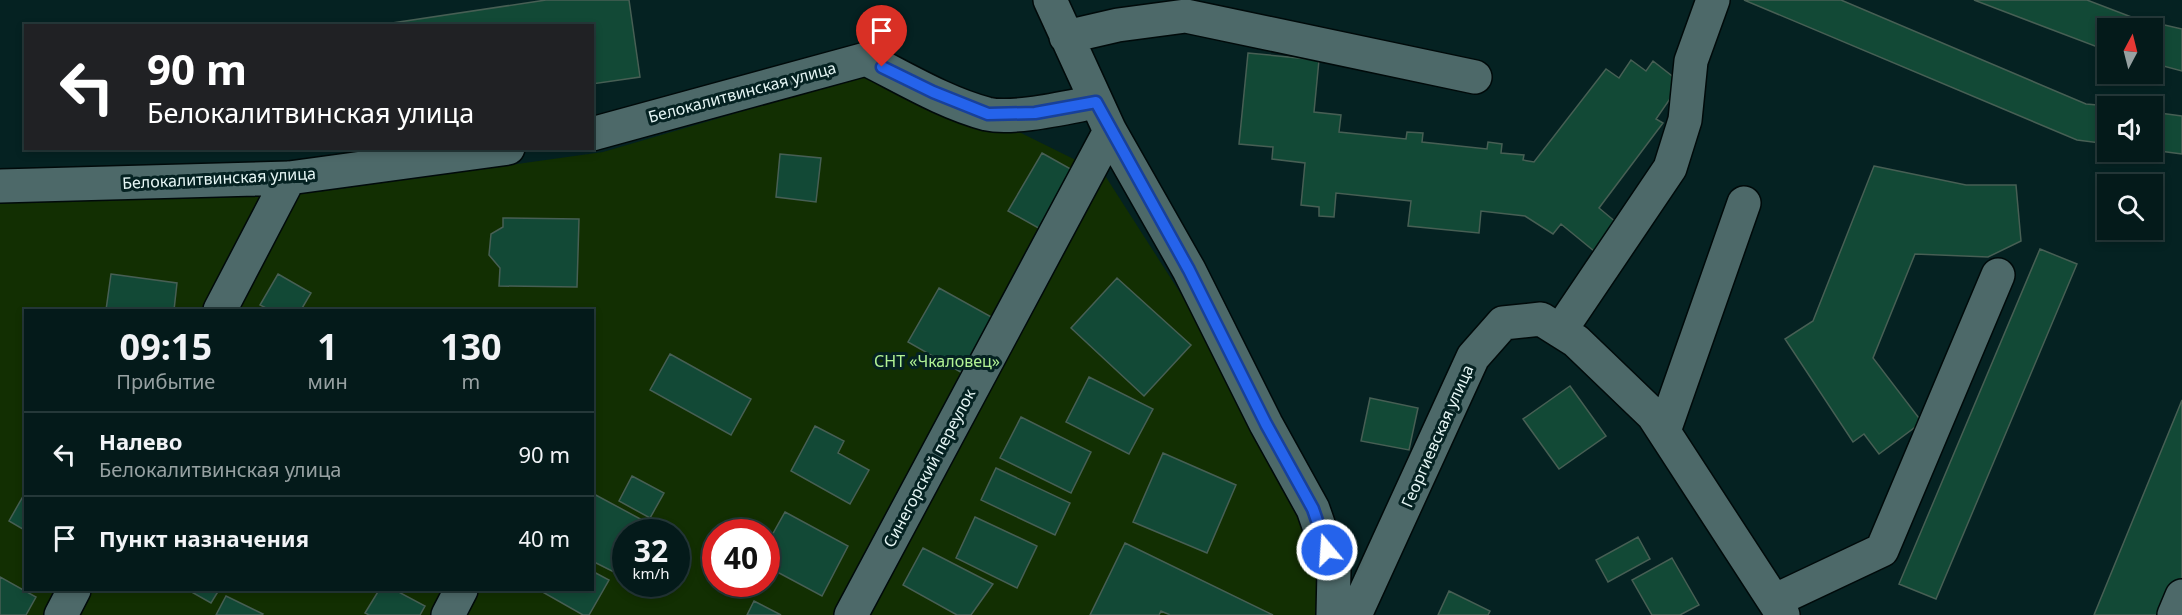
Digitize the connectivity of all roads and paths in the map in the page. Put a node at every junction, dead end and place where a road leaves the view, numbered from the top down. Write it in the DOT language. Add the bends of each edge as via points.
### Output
graph roads {
  1 [pos="1050,0"];
  2 [pos="1713,0"];
  3 [pos="1066,37"];
  4 [pos="1475,77"];
  5 [pos="1096,102"];
  6 [pos="1110,132"];
  7 [pos="594,133"];
  8 [pos="493,150"];
  9 [pos="289,178"];
  10 [pos="0,186"];
  11 [pos="1744,203"];
  12 [pos="1998,275"];
  13 [pos="221,309"];
  14 [pos="1560,332"];
  15 [pos="1664,431"];
  16 [pos="73,591"];
  17 [pos="460,591"];
  18 [pos="2182,596"];
  19 [pos="1779,608"];
  20 [pos="61,615"];
  21 [pos="448,615"];
  22 [pos="851,615"];
  23 [pos="1333,615"];
  24 [pos="1355,615"];
  25 [pos="2174,615"];
  1 -- 3 [label="street"];
  2 -- 14 [label="street" via="1691,61 1685,120 1671,168"];
  3 -- 4 [label="street" via="1186,16"];
  3 -- 5 [label="street"];
  5 -- 6 [label="street"];
  5 -- 7 [label="street, Белокалитвинская улица" via="1035,113 988,114 866,59"];
  6 -- 22 [label="street, Синегорский переулок"];
  6 -- 23 [label="street" via="1189,270 1313,509 1334,570"];
  8 -- 9 [label="street, Белокалитвинская улица"];
  9 -- 10 [label="street, Белокалитвинская улица"];
  9 -- 13 [label="street"];
  11 -- 15 [label="street"];
  12 -- 19 [label="street" via="1882,549"];
  14 -- 15 [label="street, Георгиевская улица" via="1576,341 1653,415"];
  14 -- 24 [label="street, Георгиевская улица" via="1541,320 1503,323 1473,357"];
  15 -- 19 [label="street, Георгиевская улица"];
  16 -- 20 [label="street"];
  17 -- 21 [label="street"];
  18 -- 25 [label="street"];
}
